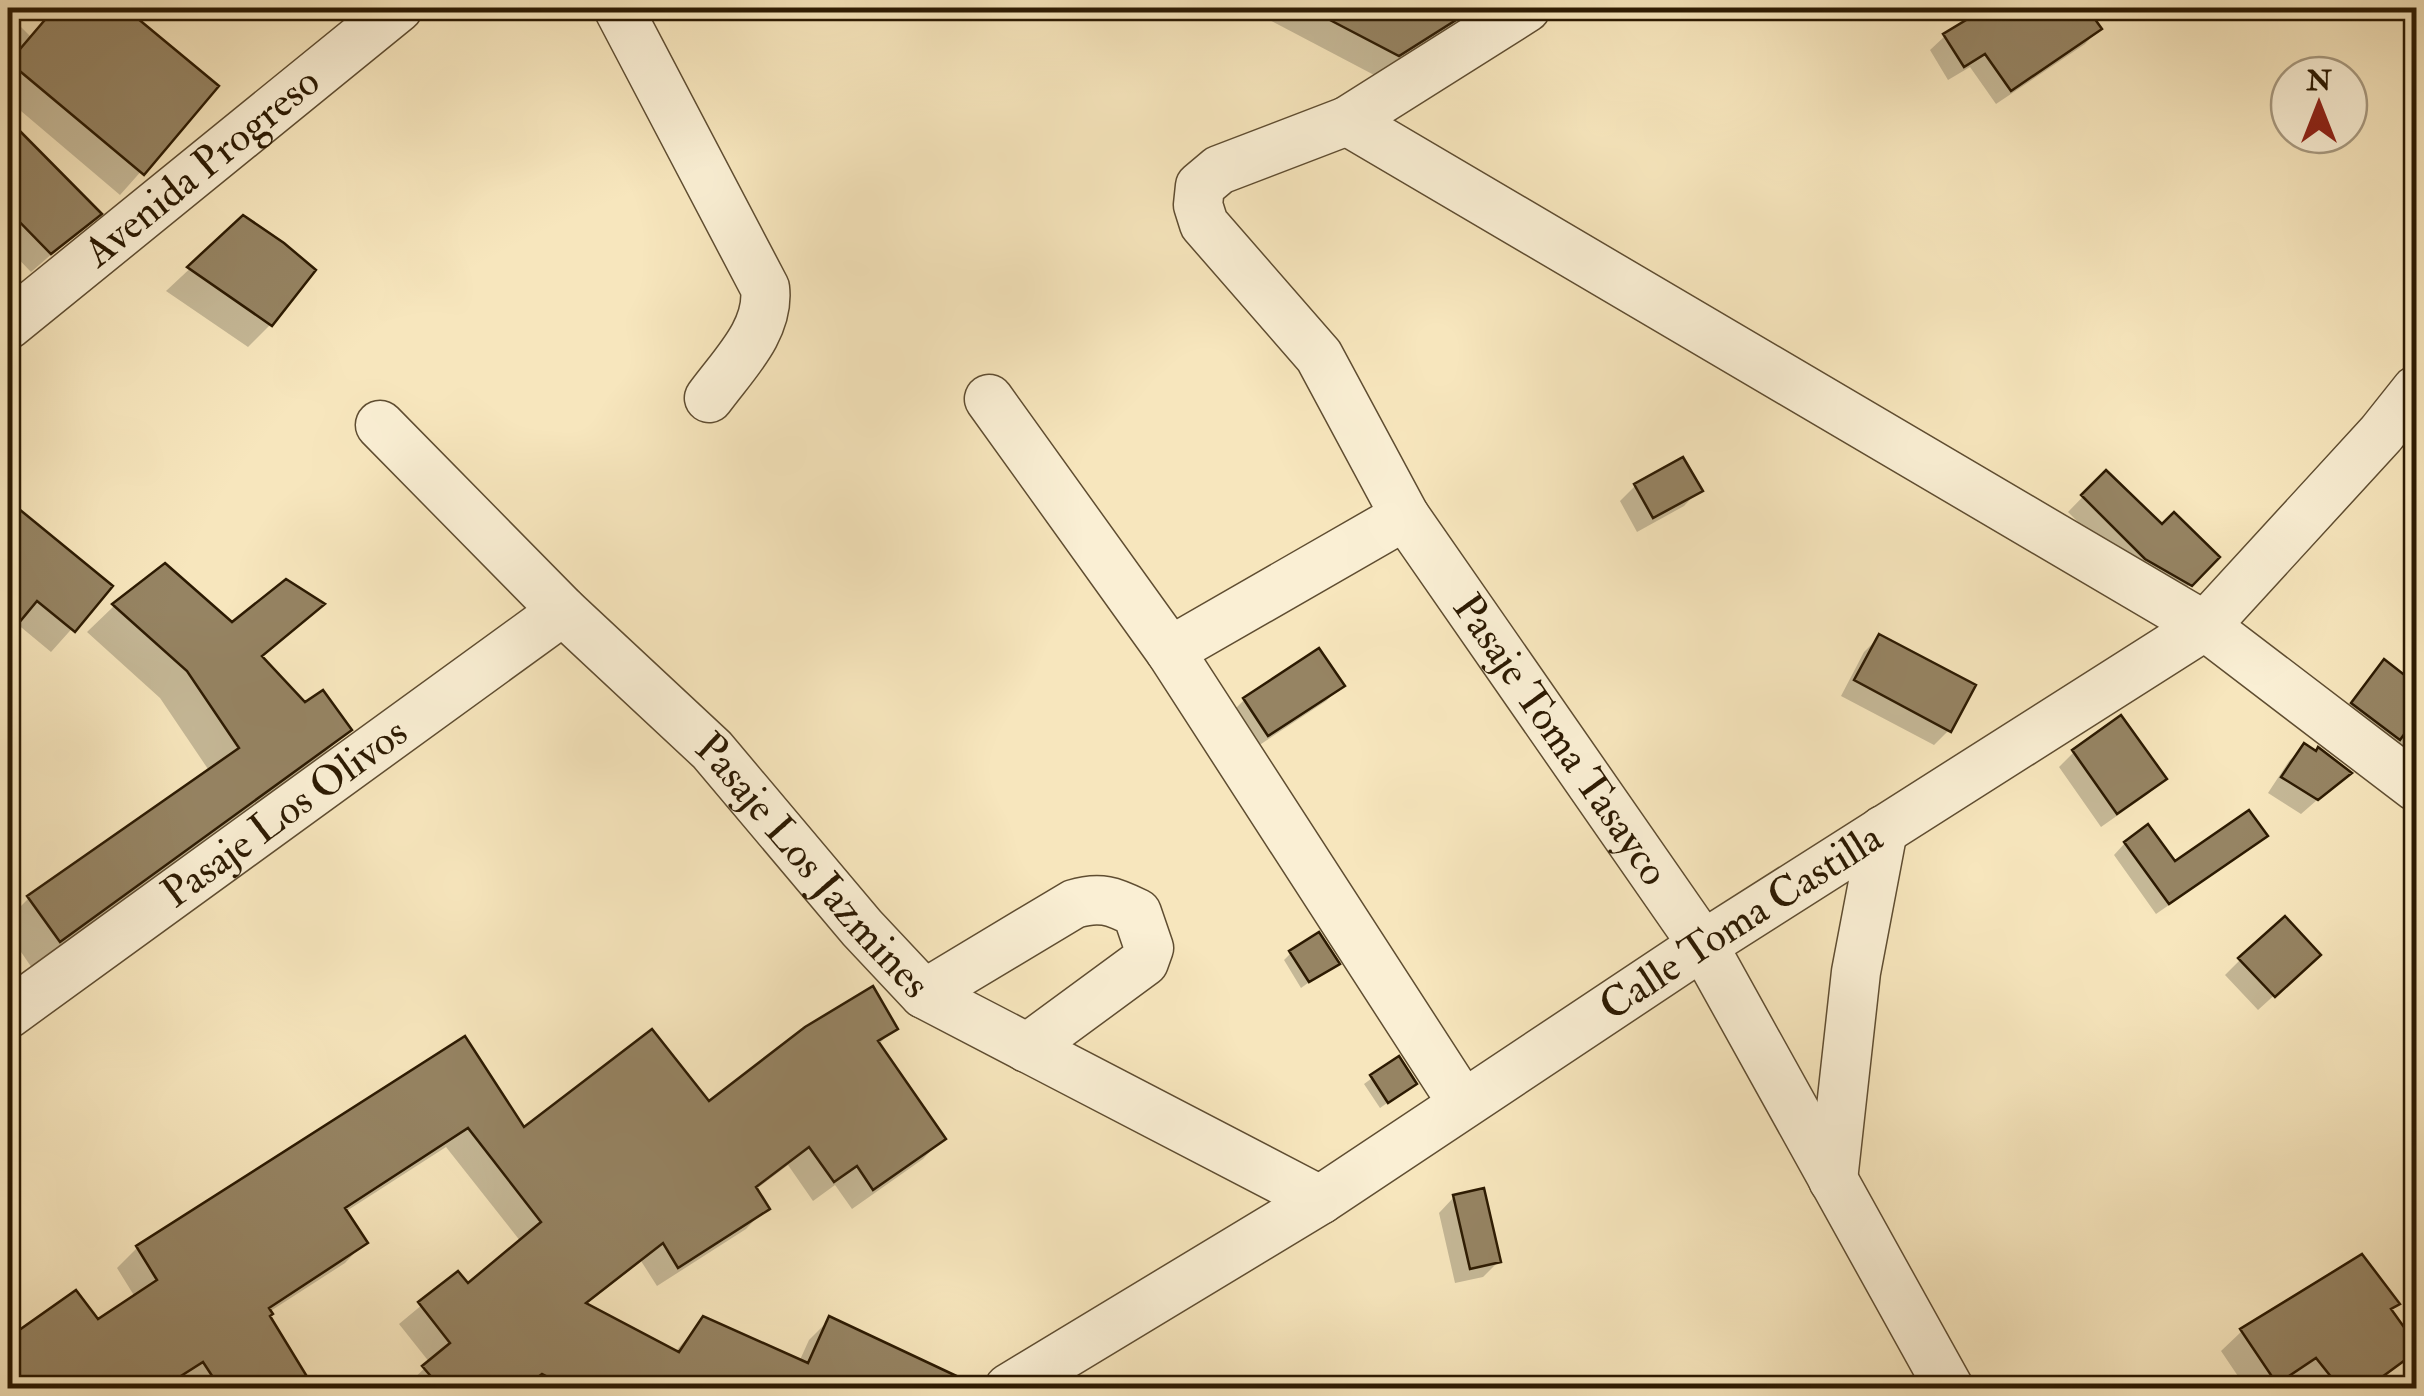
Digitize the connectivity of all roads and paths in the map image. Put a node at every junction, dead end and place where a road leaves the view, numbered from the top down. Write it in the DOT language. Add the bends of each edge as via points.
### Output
graph roads {
  1 [pos="398,8"];
  2 [pos="618,8"];
  3 [pos="1526,8"];
  4 [pos="1348,121"];
  5 [pos="8,325"];
  6 [pos="2416,390"];
  7 [pos="709,398"];
  8 [pos="988,399"];
  9 [pos="380,425"];
  10 [pos="1404,516"];
  11 [pos="563,611"];
  12 [pos="2206,626"];
  13 [pos="1170,651"];
  14 [pos="2416,786"];
  15 [pos="1883,830"];
  16 [pos="1702,945"];
  17 [pos="924,994"];
  18 [pos="8,1014"];
  19 [pos="1028,1048"];
  20 [pos="1464,1104"];
  21 [pos="1834,1180"];
  22 [pos="1320,1200"];
  23 [pos="1008,1388"];
  24 [pos="1949,1388"];
  1 -- 5 [label="street, Avenida Progreso"];
  2 -- 7 [label="street" via="765,288 768,308 758,330"];
  3 -- 4 [label="street"];
  4 -- 10 [label="street, Pasaje Toma Tasayco" via="1219,170 1200,186 1198,205 1204,224 1319,356"];
  4 -- 12 [label="street"];
  6 -- 12 [label="street, Calle Toma Castilla"];
  8 -- 13 [label="street"];
  9 -- 11 [label="street, Pasaje Los Jazmines"];
  10 -- 13 [label="street"];
  10 -- 16 [label="street, Pasaje Toma Tasayco"];
  11 -- 17 [label="street, Pasaje Los Jazmines" via="712,750"];
  11 -- 18 [label="street, Pasaje Los Olivos"];
  12 -- 14 [label="street"];
  12 -- 15 [label="street, Calle Toma Castilla"];
  13 -- 20 [label="street"];
  15 -- 16 [label="street, Calle Toma Castilla"];
  15 -- 21 [label="street" via="1856,972"];
  16 -- 20 [label="street, Calle Toma Castilla"];
  16 -- 21 [label="street, Pasaje Toma Tasayco"];
  17 -- 19 [label="street, Pasaje Los Jazmines"];
  17 -- 19 [label="street" via="1074,904 1111,900 1137,913 1149,948 1144,962"];
  19 -- 22 [label="street, Pasaje Los Jazmines"];
  20 -- 22 [label="street, Calle Toma Castilla"];
  21 -- 24 [label="street, Pasaje Toma Tasayco"];
  22 -- 23 [label="street, Calle Toma Castilla"];
}
